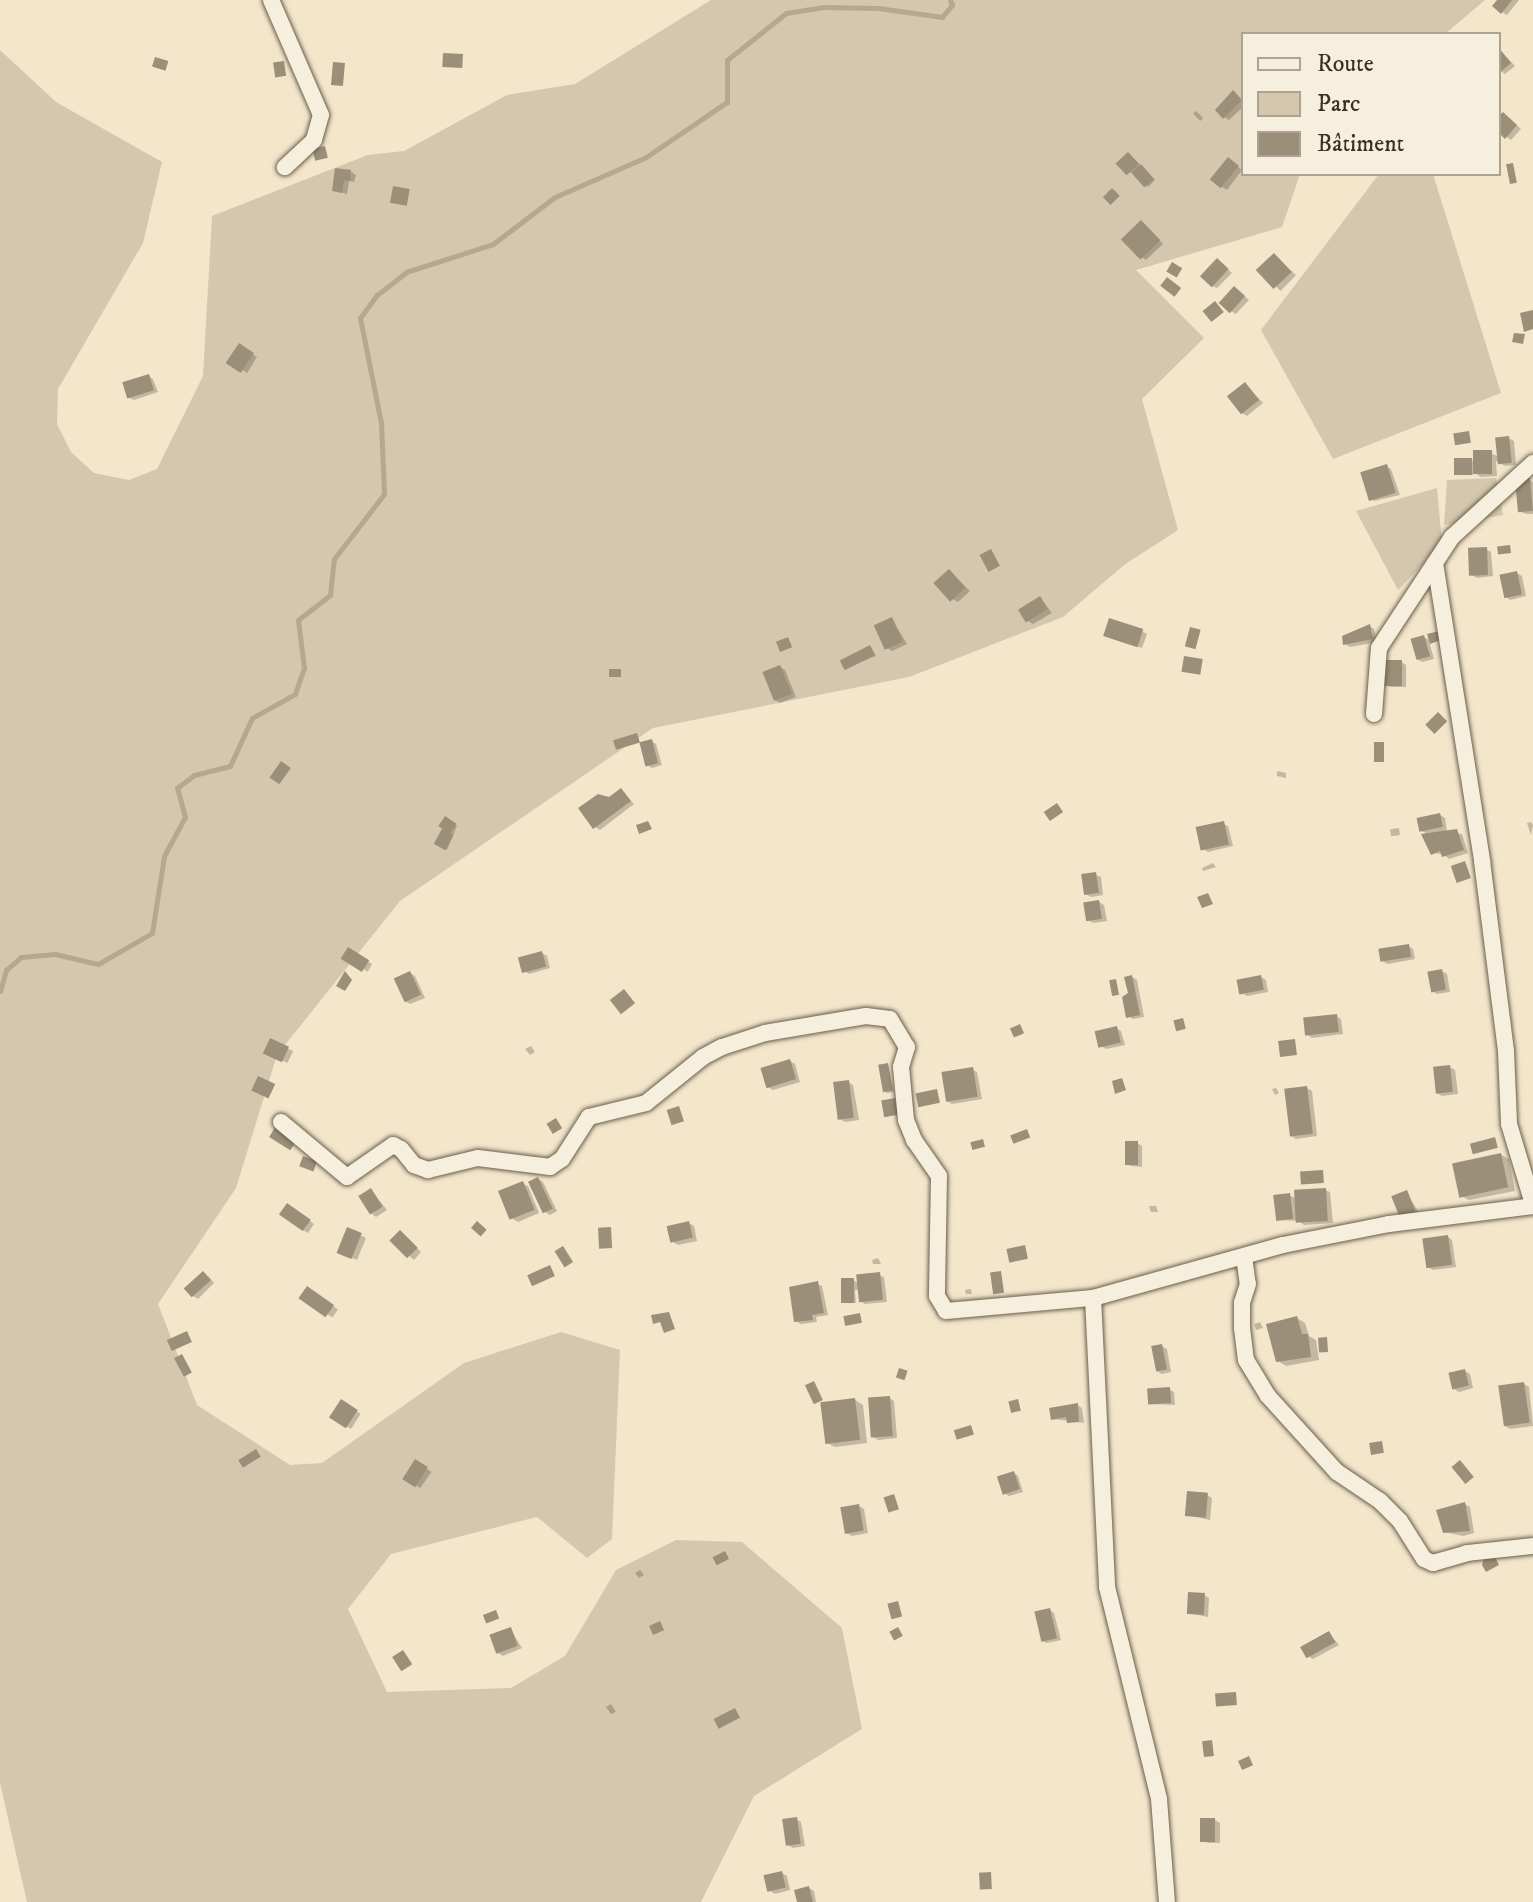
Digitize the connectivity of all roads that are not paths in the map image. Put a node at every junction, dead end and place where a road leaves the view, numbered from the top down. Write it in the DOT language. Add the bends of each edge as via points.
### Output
graph roads {
  1 [pos="271,0"];
  2 [pos="285,167"];
  3 [pos="1533,463"];
  4 [pos="1435,563"];
  5 [pos="1374,714"];
  6 [pos="281,1122"];
  7 [pos="1533,1205"];
  8 [pos="1244,1257"];
  9 [pos="1093,1298"];
  10 [pos="1533,1546"];
  11 [pos="1167,1902"];
  1 -- 2 [label="street" via="321,115 314,140"];
  3 -- 4 [label="street" via="1452,537"];
  4 -- 5 [label="street" via="1379,648"];
  4 -- 7 [label="street" via="1482,861 1506,1051 1509,1124"];
  6 -- 9 [label="street" via="347,1177 393,1145 414,1165 428,1170 478,1158 550,1167 562,1159 589,1117 646,1103 722,1047 765,1033 878,1015 890,1019 907,1047 901,1067 906,1120 939,1176 937,1296 946,1311"];
  7 -- 8 [label="street" via="1389,1224"];
  8 -- 9 [label="street"];
  8 -- 10 [label="street" via="1246,1360 1268,1396 1337,1472 1400,1521 1424,1559 1433,1563 1467,1553"];
  9 -- 11 [label="street" via="1107,1587 1159,1799"];
}
